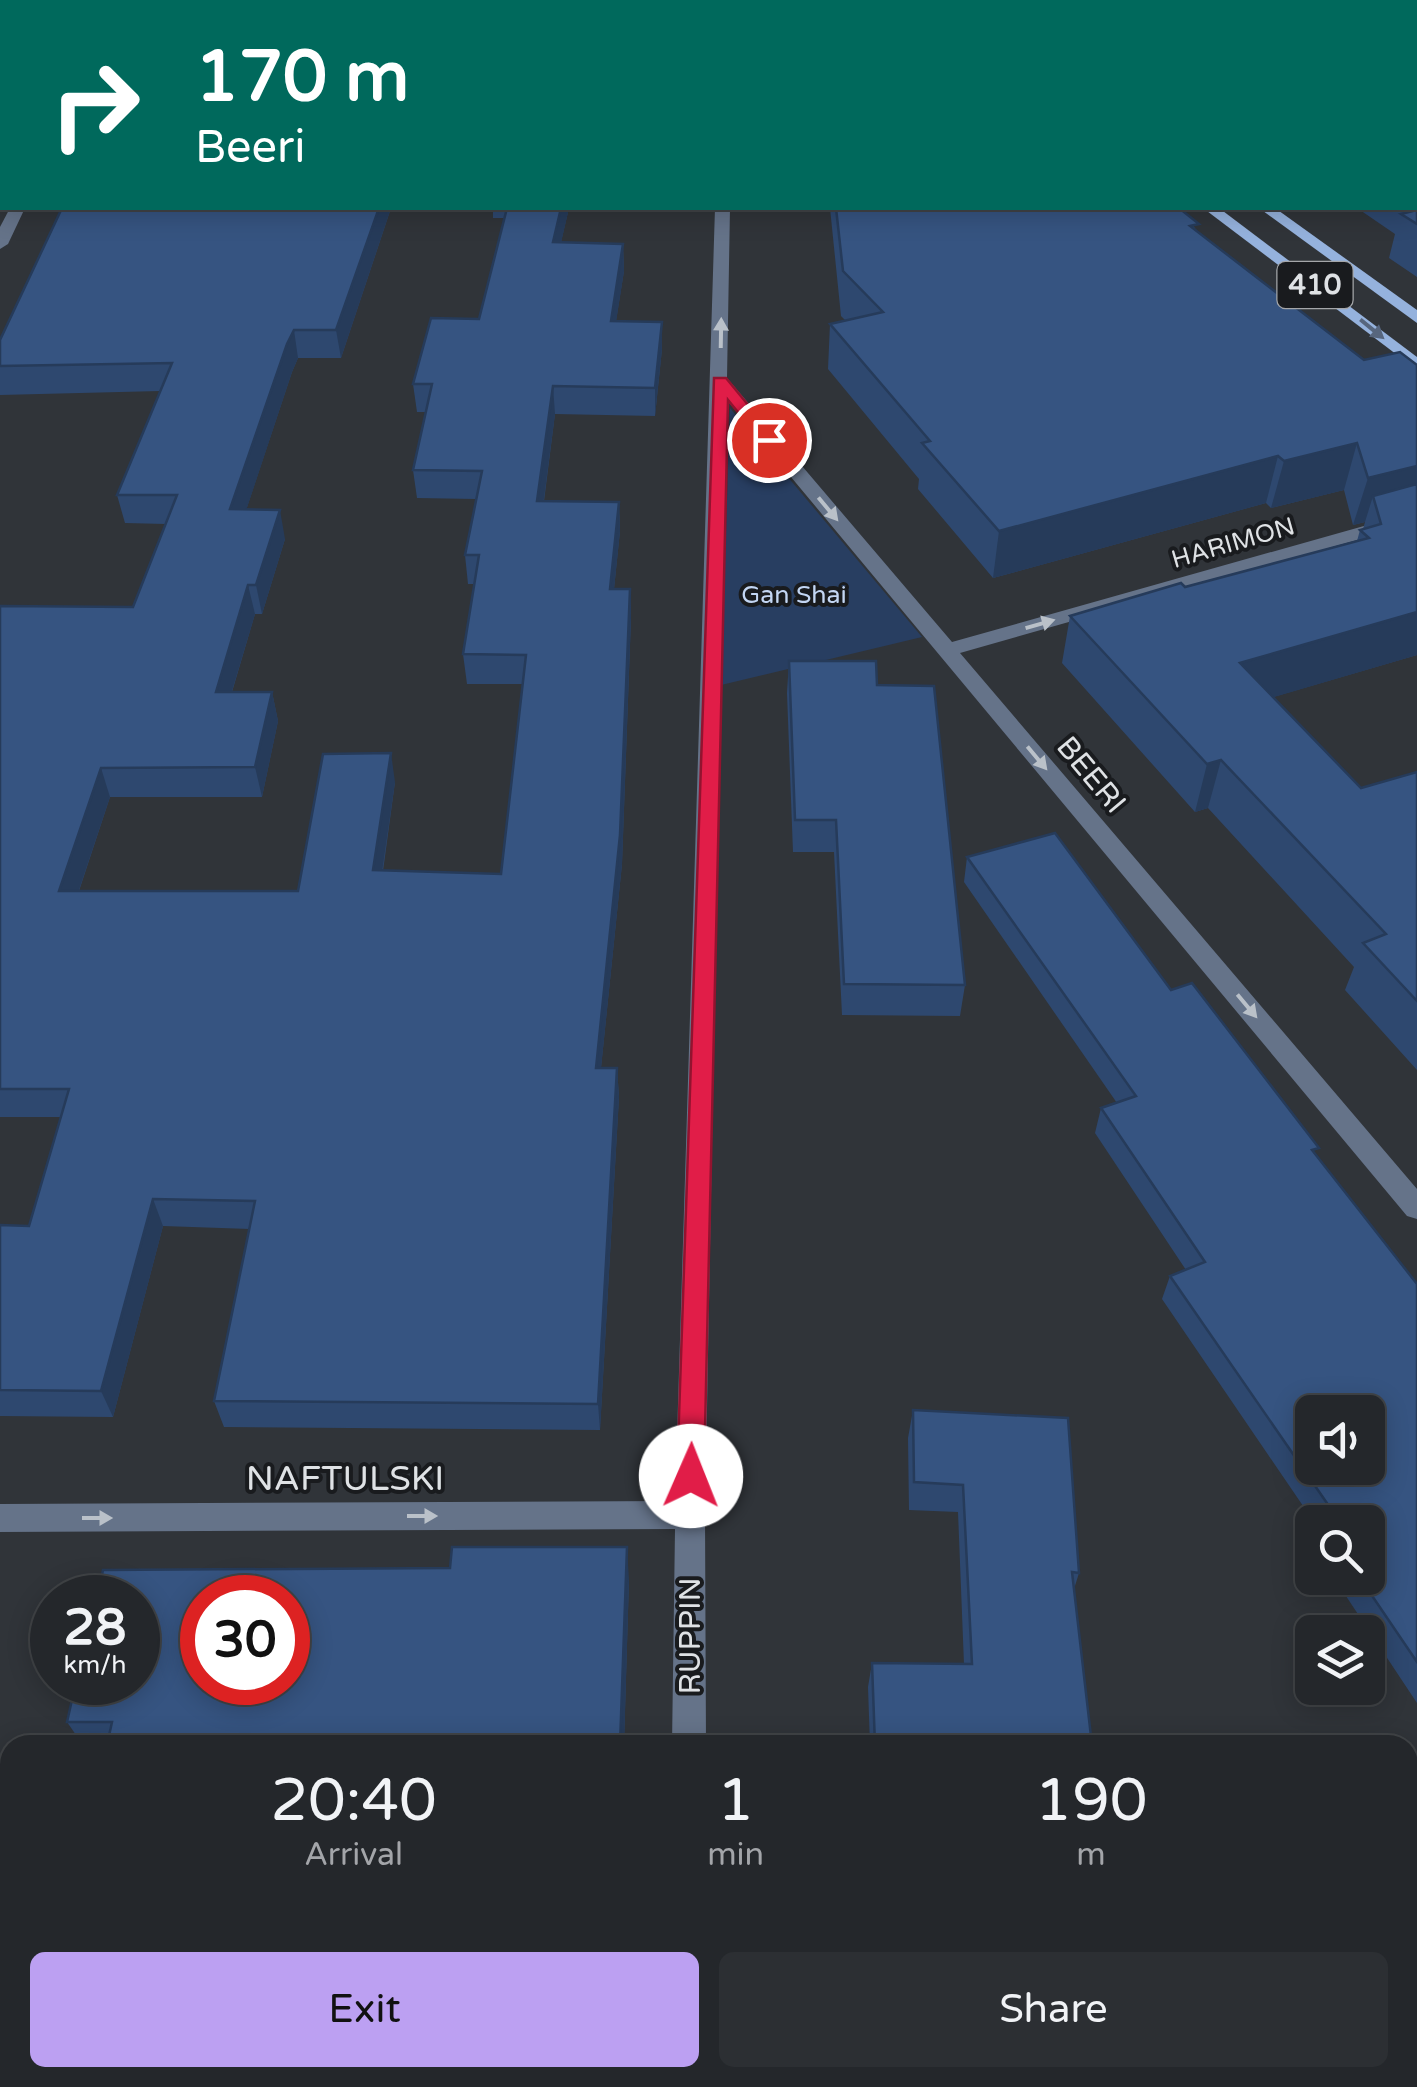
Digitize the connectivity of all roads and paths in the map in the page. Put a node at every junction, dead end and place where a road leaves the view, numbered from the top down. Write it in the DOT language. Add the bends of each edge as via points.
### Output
graph roads {
  1 [pos="16,210"];
  2 [pos="722,210"];
  3 [pos="1213,210"];
  4 [pos="1269,210"];
  5 [pos="0,244"];
  6 [pos="1417,318"];
  7 [pos="1417,365"];
  8 [pos="720,381"];
  9 [pos="1417,517"];
  10 [pos="947,650"];
  11 [pos="1417,1208"];
  12 [pos="690,1515"];
  13 [pos="0,1518"];
  14 [pos="690,1735"];
  1 -- 5 [label="street"];
  8 -- 2 [label="street, RUPPIN, one-way"];
  3 -- 7 [label="main road, 410, one-way"];
  4 -- 6 [label="main road, 410"];
  8 -- 10 [label="street, BEERI, one-way"];
  8 -- 12 [label="street, RUPPIN"];
  10 -- 9 [label="street, HARIMON, one-way"];
  10 -- 11 [label="street, BEERI, one-way"];
  13 -- 12 [label="street, NAFTULSKI, one-way"];
  12 -- 14 [label="street, RUPPIN"];
}
